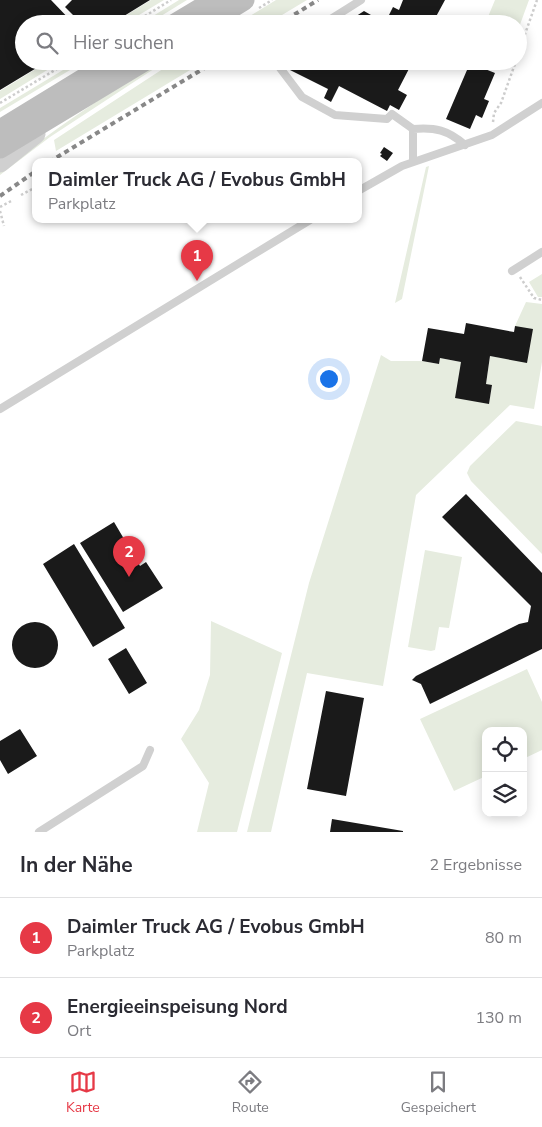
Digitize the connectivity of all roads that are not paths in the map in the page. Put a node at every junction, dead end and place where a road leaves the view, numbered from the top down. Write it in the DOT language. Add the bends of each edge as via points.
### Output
graph roads {
  1 [pos="215,0"];
  2 [pos="244,0"];
  3 [pos="361,0"];
  4 [pos="190,15"];
  5 [pos="220,15"];
  6 [pos="337,15"];
  7 [pos="98,70"];
  8 [pos="129,70"];
  9 [pos="281,70"];
  10 [pos="542,103"];
  11 [pos="67,108"];
  12 [pos="413,129"];
  13 [pos="0,130"];
  14 [pos="465,145"];
  15 [pos="0,148"];
  16 [pos="413,161"];
  17 [pos="0,163"];
  18 [pos="362,189"];
  19 [pos="305,223"];
  20 [pos="542,252"];
  21 [pos="514,270"];
  22 [pos="0,408"];
  23 [pos="150,750"];
  24 [pos="38,832"];
  1 -- 4 [label="main road"];
  2 -- 5 [label="main road"];
  3 -- 6 [label="lane"];
  7 -- 13 [label="main road"];
  8 -- 11 [label="main road"];
  9 -- 12 [label="lane" via="302,97 334,114 387,119 392,114"];
  10 -- 14 [label="lane" via="492,135"];
  11 -- 15 [label="main road"];
  11 -- 17 [label="street"];
  12 -- 14 [label="lane" via="452,133"];
  12 -- 16 [label="lane"];
  14 -- 16 [label="lane"];
  16 -- 18 [label="lane"];
  19 -- 22 [label="lane"];
  20 -- 21 [label="lane"];
  23 -- 24 [label="lane" via="143,766"];
}
